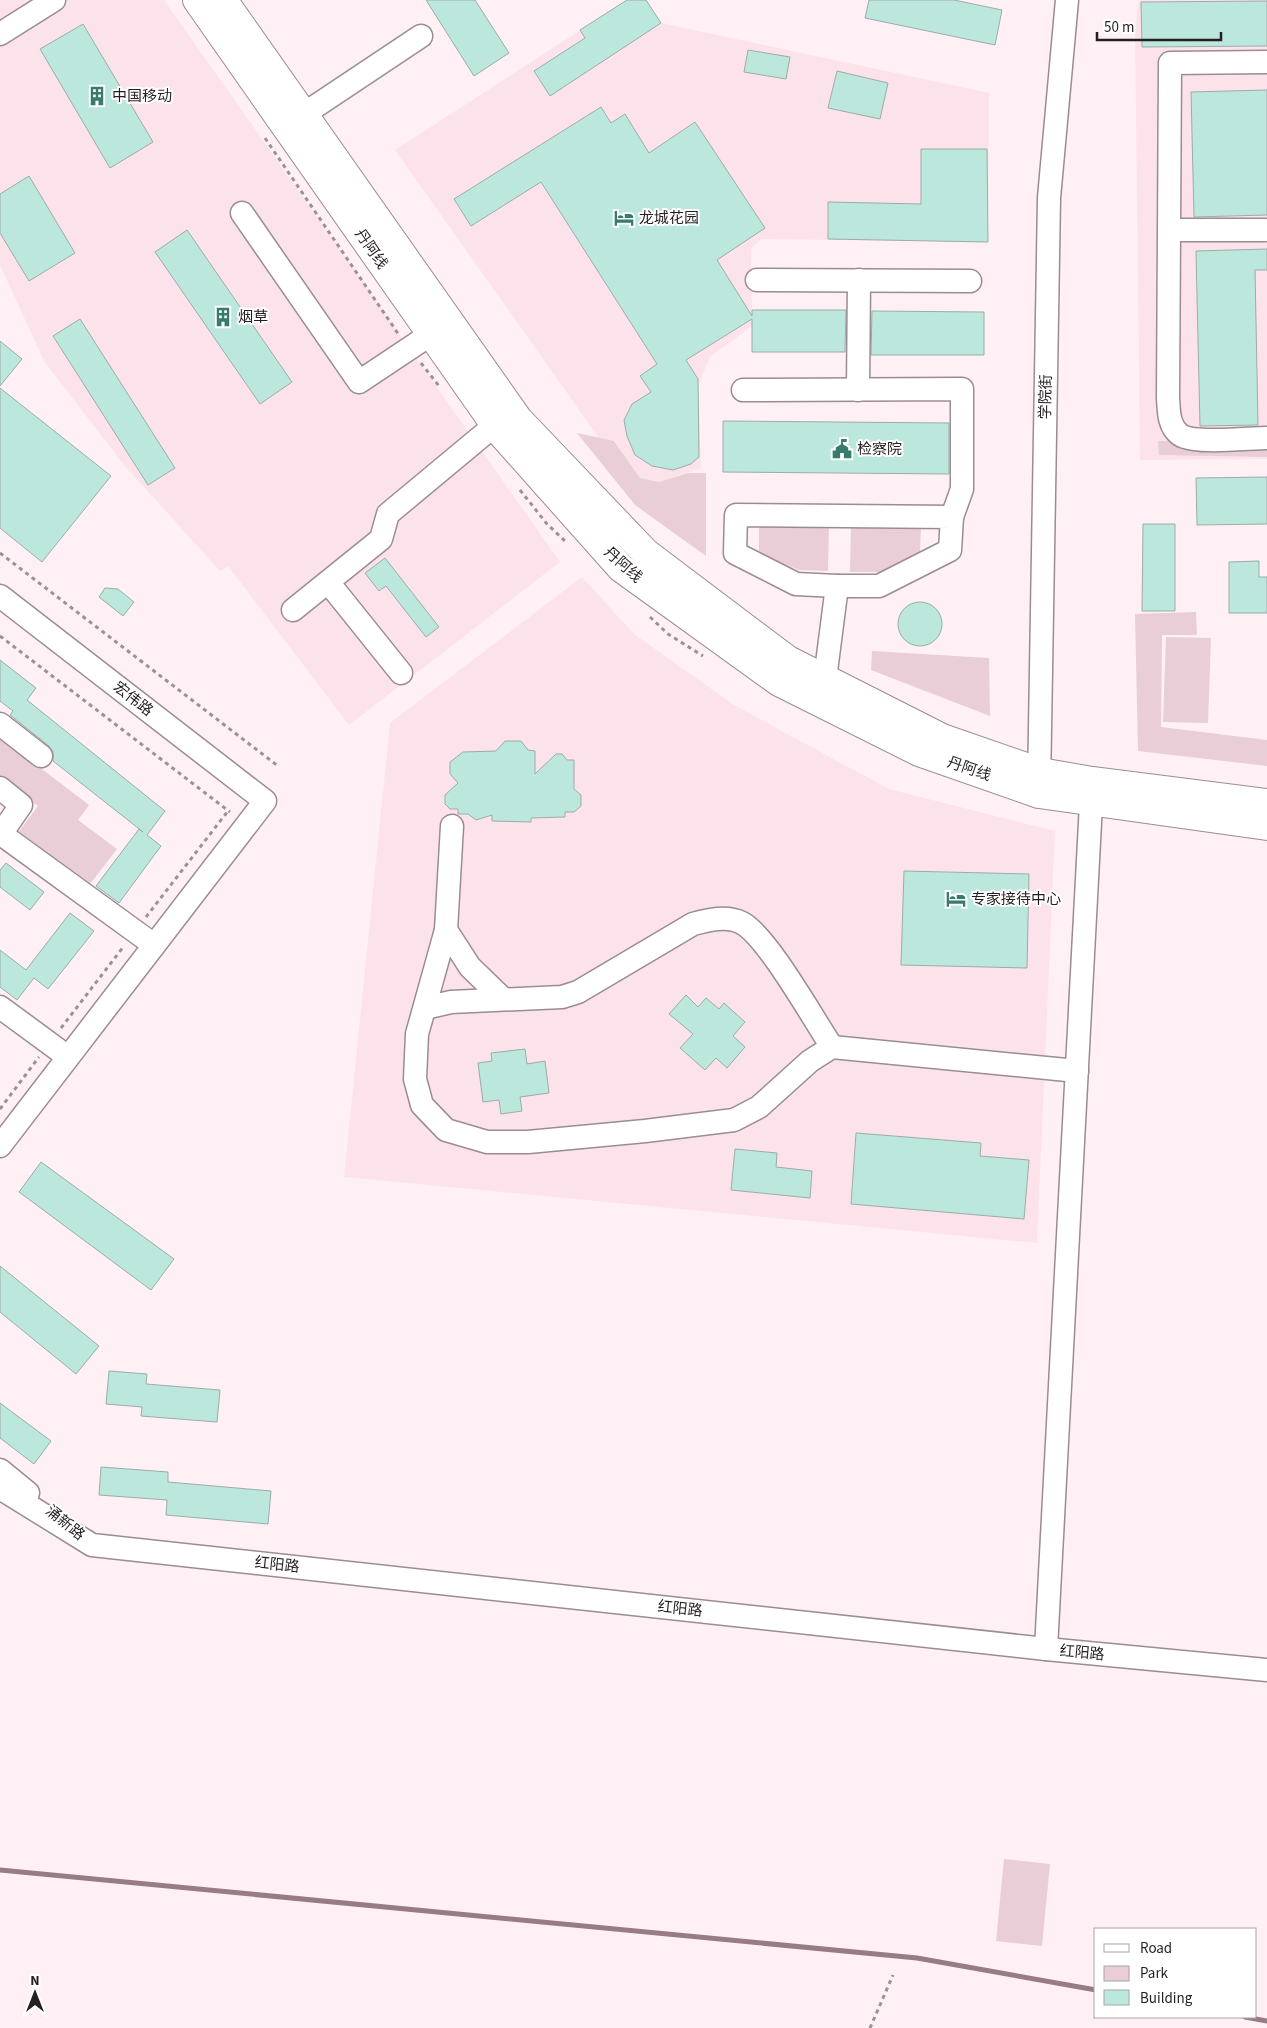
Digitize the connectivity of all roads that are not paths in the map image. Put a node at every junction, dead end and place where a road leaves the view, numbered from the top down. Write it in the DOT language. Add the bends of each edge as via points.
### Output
graph roads {
  1 [pos="54,0"];
  2 [pos="197,0"];
  3 [pos="223,0"];
  4 [pos="1067,0"];
  5 [pos="0,34"];
  6 [pos="421,36"];
  7 [pos="1266,62"];
  8 [pos="304,114"];
  9 [pos="242,213"];
  10 [pos="1170,230"];
  11 [pos="1265,230"];
  12 [pos="757,280"];
  13 [pos="859,280"];
  14 [pos="970,281"];
  15 [pos="420,341"];
  16 [pos="743,390"];
  17 [pos="858,390"];
  18 [pos="495,425"];
  19 [pos="1267,438"];
  20 [pos="952,517"];
  21 [pos="328,582"];
  22 [pos="837,586"];
  23 [pos="0,596"];
  24 [pos="292,610"];
  25 [pos="401,673"];
  26 [pos="826,679"];
  27 [pos="0,724"];
  28 [pos="41,756"];
  29 [pos="1040,783"];
  30 [pos="0,788"];
  31 [pos="1092,791"];
  32 [pos="1267,803"];
  33 [pos="452,826"];
  34 [pos="1267,826"];
  35 [pos="446,930"];
  36 [pos="154,945"];
  37 [pos="502,998"];
  38 [pos="0,1007"];
  39 [pos="424,1008"];
  40 [pos="832,1047"];
  41 [pos="68,1057"];
  42 [pos="1077,1071"];
  43 [pos="0,1146"];
  44 [pos="0,1470"];
  45 [pos="0,1488"];
  46 [pos="92,1545"];
  47 [pos="1046,1649"];
  48 [pos="1267,1670"];
  1 -- 5 [label="street"];
  2 -- 15 [label="highway, 丹阿线"];
  3 -- 8 [label="highway, 丹阿线"];
  4 -- 29 [label="street, 学院街" via="1049,198"];
  6 -- 8 [label="street"];
  7 -- 10 [label="street" via="1170,63"];
  8 -- 26 [label="highway, 丹阿线" via="518,418 646,553 788,660"];
  9 -- 15 [label="street" via="359,382"];
  10 -- 11 [label="street"];
  10 -- 19 [label="street" via="1170,422 1179,434 1193,439"];
  12 -- 13 [label="street"];
  13 -- 14 [label="street"];
  13 -- 17 [label="street"];
  15 -- 18 [label="highway, 丹阿线"];
  16 -- 17 [label="street"];
  17 -- 20 [label="street" via="962,389 962,489"];
  18 -- 21 [label="street" via="388,514 381,539"];
  18 -- 29 [label="highway, 丹阿线" via="621,568 779,682 919,752"];
  20 -- 22 [label="street" via="950,550 879,586"];
  20 -- 22 [label="street" via="736,515 735,552 796,584"];
  21 -- 24 [label="street"];
  21 -- 25 [label="street"];
  22 -- 26 [label="street"];
  23 -- 36 [label="street, 宏伟路" via="266,801"];
  26 -- 29 [label="highway, 丹阿线"];
  27 -- 28 [label="street"];
  29 -- 31 [label="highway, 丹阿线"];
  30 -- 36 [label="street" via="21,804 0,834"];
  31 -- 32 [label="highway, 丹阿线"];
  31 -- 34 [label="highway, 丹阿线"];
  31 -- 42 [label="street"];
  33 -- 35 [label="street"];
  35 -- 37 [label="street" via="470,967"];
  35 -- 39 [label="street"];
  36 -- 41 [label="street"];
  37 -- 39 [label="street" via="451,1002"];
  37 -- 40 [label="street" via="562,997 578,992 693,924 712,918 741,922 762,940"];
  38 -- 41 [label="street"];
  39 -- 40 [label="street" via="418,1034 415,1079 422,1105 446,1130 487,1142 528,1142 734,1120 759,1107 810,1061"];
  40 -- 42 [label="street"];
  41 -- 43 [label="street"];
  42 -- 47 [label="street"];
  44 -- 46 [label="street, 涌新路"];
  45 -- 46 [label="street, 涌新路"];
  46 -- 47 [label="street, 红阳路"];
  47 -- 48 [label="street, 红阳路"];
}
